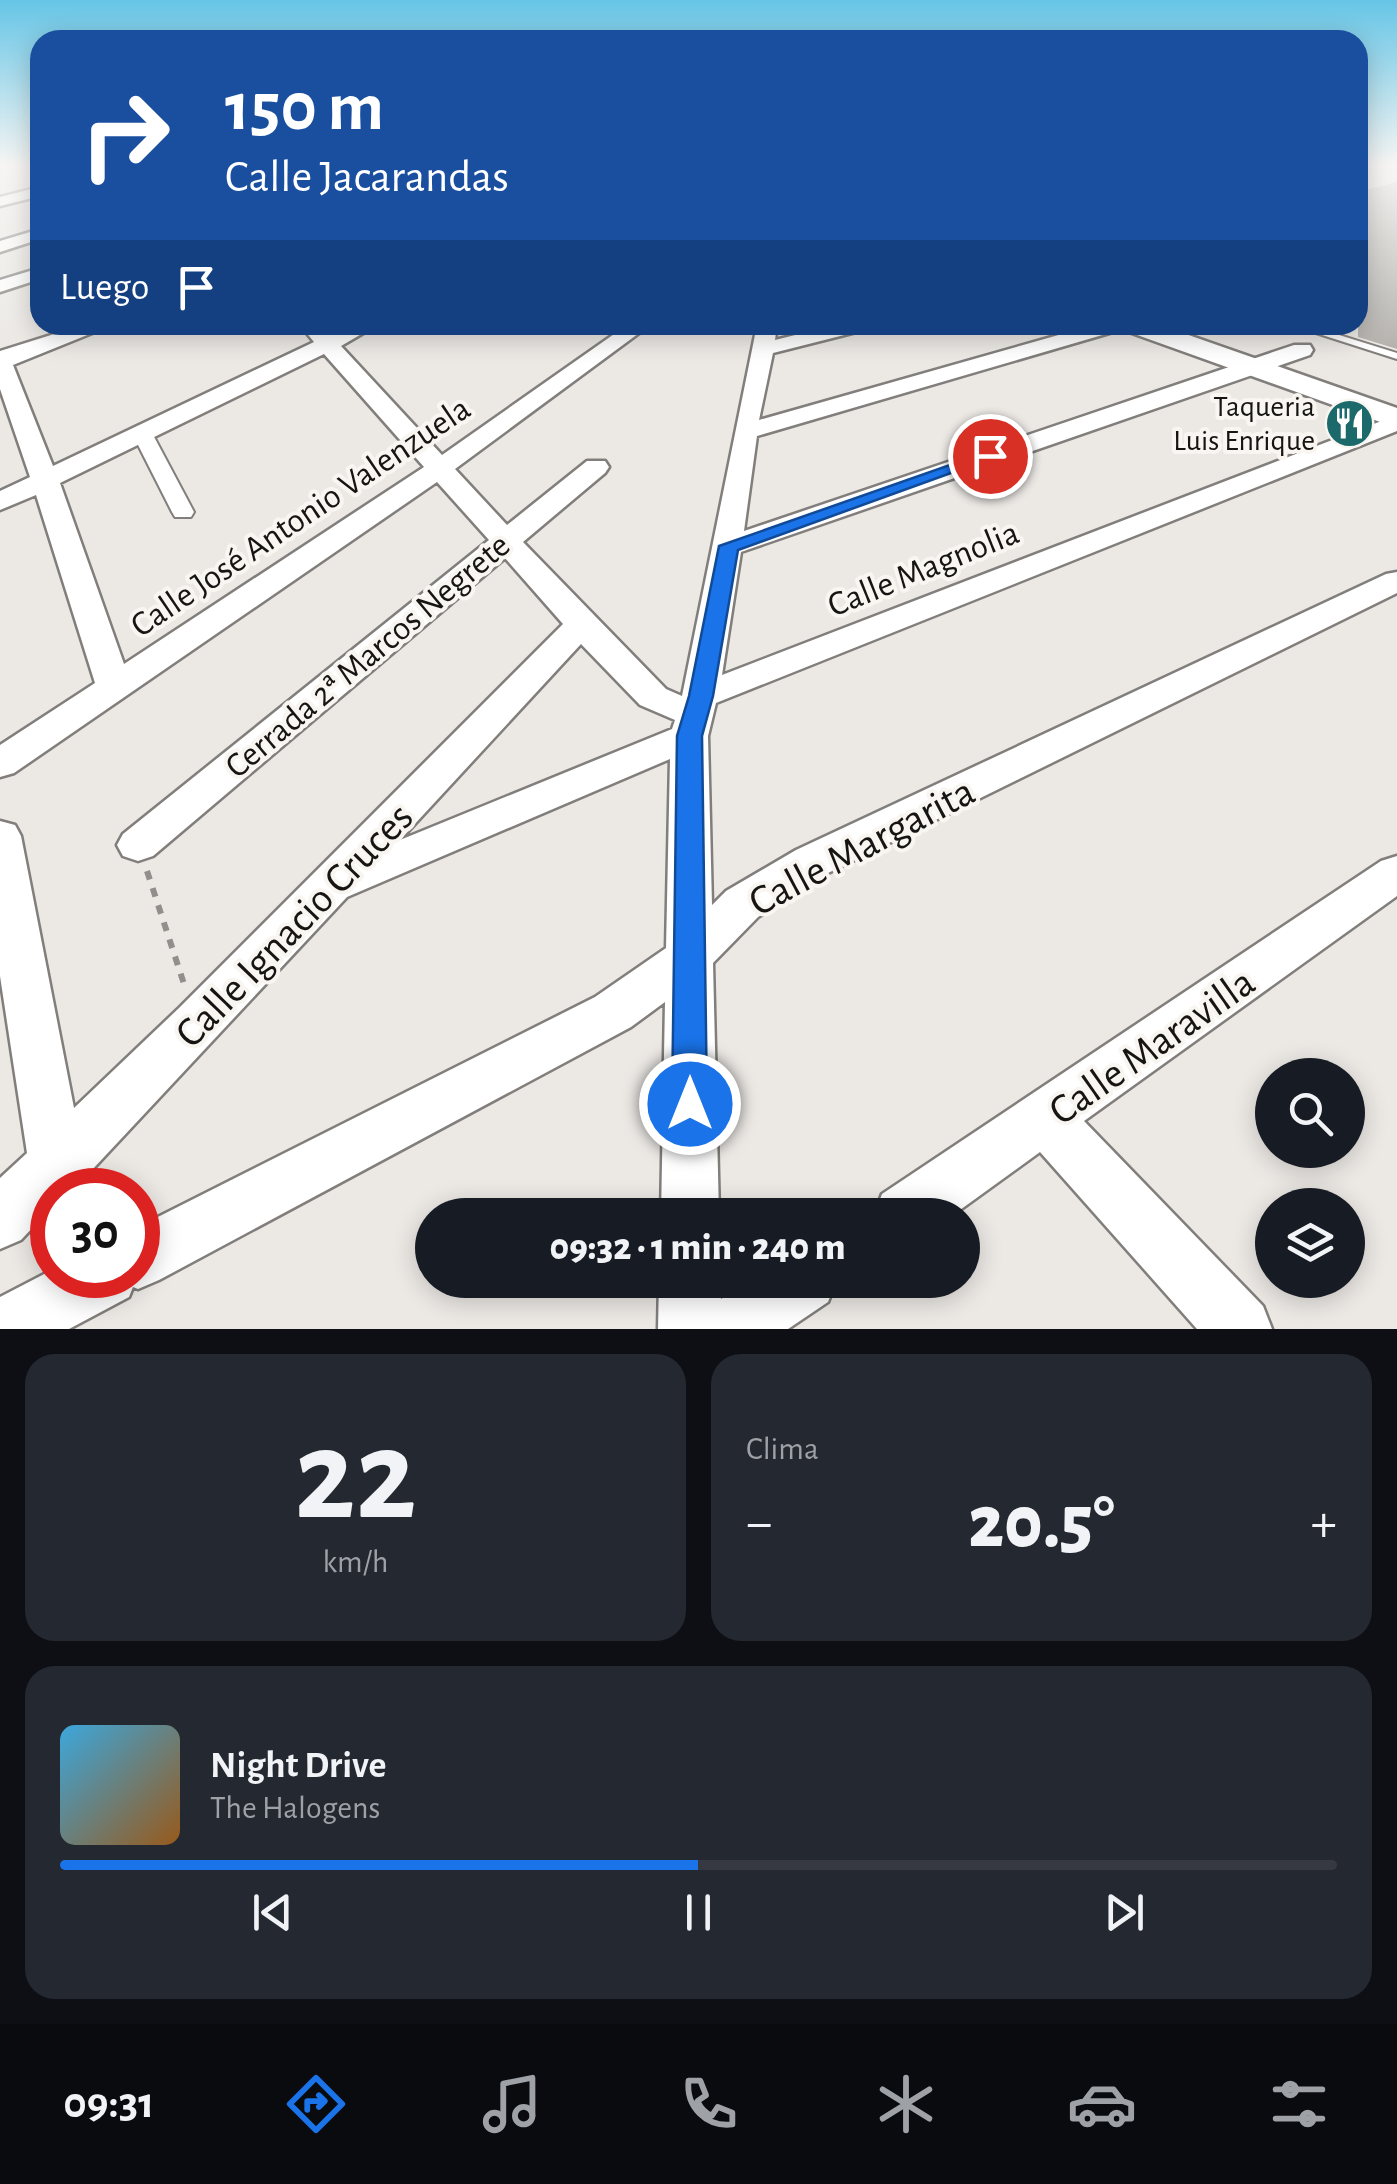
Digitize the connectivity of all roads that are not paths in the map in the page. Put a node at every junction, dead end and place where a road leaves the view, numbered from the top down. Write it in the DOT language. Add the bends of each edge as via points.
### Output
graph roads {
  1 [pos="30,237"];
  2 [pos="0,247"];
  3 [pos="30,276"];
  4 [pos="0,286"];
  5 [pos="73,335"];
  6 [pos="318,335"];
  7 [pos="626,335"];
  8 [pos="1081,335"];
  9 [pos="1162,335"];
  10 [pos="1329,335"];
  11 [pos="765,337"];
  12 [pos="1302,350"];
  13 [pos="1397,356"];
  14 [pos="0,360"];
  15 [pos="1250,367"];
  16 [pos="1397,421"];
  17 [pos="744,432"];
  18 [pos="142,433"];
  19 [pos="596,466"];
  20 [pos="440,468"];
  21 [pos="45,480"];
  22 [pos="0,502"];
  23 [pos="183,512"];
  24 [pos="505,541"];
  25 [pos="729,546"];
  26 [pos="1397,581"];
  27 [pos="582,624"];
  28 [pos="114,688"];
  29 [pos="695,716"];
  30 [pos="0,764"];
  31 [pos="0,836"];
  32 [pos="138,844"];
  33 [pos="1397,873"];
  34 [pos="326,888"];
  35 [pos="690,957"];
  36 [pos="1046,1119"];
  37 [pos="57,1166"];
  38 [pos="690,1198"];
  39 [pos="928,1198"];
  40 [pos="0,1220"];
  41 [pos="160,1248"];
  42 [pos="63,1298"];
  43 [pos="690,1298"];
  44 [pos="779,1298"];
  45 [pos="4,1329"];
  46 [pos="690,1329"];
  47 [pos="733,1329"];
  48 [pos="1240,1329"];
  1 -- 2 [label="street"];
  3 -- 4 [label="street"];
  5 -- 14 [label="street"];
  6 -- 18 [label="street"];
  6 -- 20 [label="street"];
  7 -- 20 [label="street, Calle José Antonio Valenzuela"];
  8 -- 17 [label="street"];
  9 -- 15 [label="street"];
  10 -- 13 [label="lane"];
  11 -- 17 [label="street"];
  12 -- 15 [label="street"];
  14 -- 21 [label="street"];
  15 -- 16 [label="street"];
  15 -- 25 [label="street"];
  16 -- 29 [label="street, Calle Magnolia"];
  17 -- 25 [label="street"];
  18 -- 21 [label="street"];
  18 -- 23 [label="street"];
  19 -- 24 [label="street, Cerrada 2ª Marcos Negrete"];
  20 -- 24 [label="street"];
  20 -- 28 [label="street, Calle José Antonio Valenzuela"];
  21 -- 22 [label="street"];
  21 -- 28 [label="street"];
  24 -- 27 [label="street"];
  24 -- 32 [label="street, Cerrada 2ª Marcos Negrete"];
  25 -- 29 [label="street"];
  26 -- 35 [label="street, Calle Margarita" via="811,862 742,904"];
  27 -- 29 [label="street" via="653,697"];
  27 -- 34 [label="street, Calle Ignacio Cruces"];
  28 -- 30 [label="street, Calle José Antonio Valenzuela"];
  29 -- 34 [label="street, Calle Magnolia"];
  29 -- 35 [label="street"];
  31 -- 37 [label="street"];
  33 -- 36 [label="street, Calle Maravilla"];
  34 -- 37 [label="street, Calle Ignacio Cruces"];
  35 -- 38 [label="street"];
  35 -- 41 [label="street, Calle Margarita" via="613,1012"];
  36 -- 39 [label="street, Calle Maravilla"];
  36 -- 48 [label="street"];
  37 -- 40 [label="street, Calle Ignacio Cruces"];
  42 -- 45 [label="street"];
  43 -- 46 [label="street"];
  44 -- 47 [label="street"];
}
